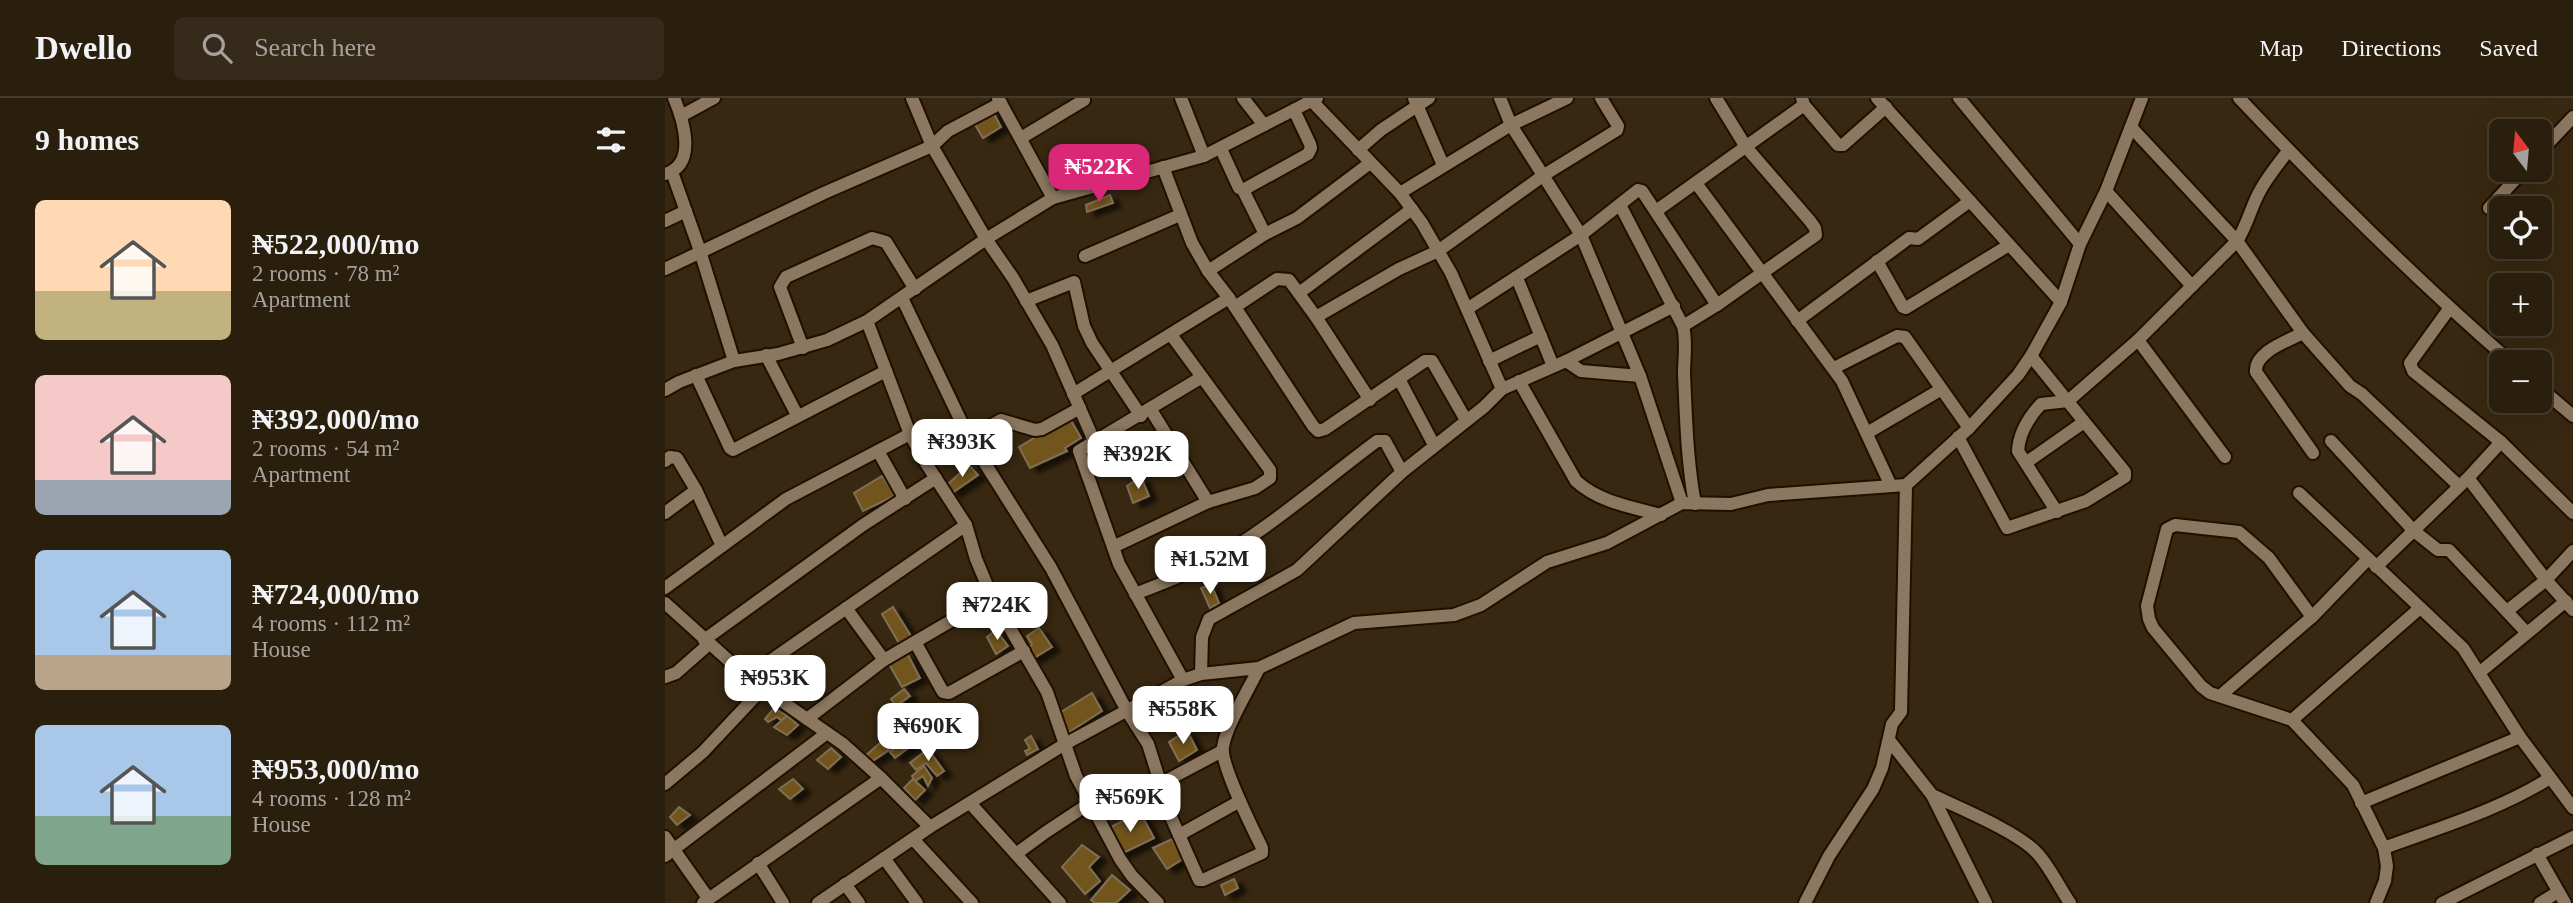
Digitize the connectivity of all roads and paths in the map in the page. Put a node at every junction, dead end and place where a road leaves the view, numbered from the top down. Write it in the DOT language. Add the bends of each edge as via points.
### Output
graph roads {
  1 [pos="674,98"];
  2 [pos="714,98"];
  3 [pos="912,98"];
  4 [pos="1181,98"];
  5 [pos="1243,98"];
  6 [pos="1429,98"];
  7 [pos="1500,98"];
  8 [pos="1567,98"];
  9 [pos="1601,98"];
  10 [pos="1716,98"];
  11 [pos="1959,98"];
  12 [pos="2142,98"];
  13 [pos="2239,98"];
  14 [pos="1312,99"];
  15 [pos="999,100"];
  16 [pos="1084,100"];
  17 [pos="1803,101"];
  18 [pos="1415,102"];
  19 [pos="1881,103"];
  20 [pos="1294,110"];
  21 [pos="681,116"];
  22 [pos="2573,117"];
  23 [pos="1511,124"];
  24 [pos="1264,125"];
  25 [pos="2131,127"];
  26 [pos="1021,138"];
  27 [pos="2552,139"];
  28 [pos="932,146"];
  29 [pos="1746,147"];
  30 [pos="1221,149"];
  31 [pos="1358,150"];
  32 [pos="2288,151"];
  33 [pos="1205,156"];
  34 [pos="1370,163"];
  35 [pos="1443,165"];
  36 [pos="1163,167"];
  37 [pos="668,173"];
  38 [pos="1544,175"];
  39 [pos="2513,182"];
  40 [pos="1696,183"];
  41 [pos="1243,190"];
  42 [pos="2106,191"];
  43 [pos="1401,193"];
  44 [pos="2500,196"];
  45 [pos="1053,198"];
  46 [pos="1970,201"];
  47 [pos="1619,205"];
  48 [pos="1412,209"];
  49 [pos="686,211"];
  50 [pos="1656,211"];
  51 [pos="1180,215"];
  52 [pos="665,221"];
  53 [pos="1265,234"];
  54 [pos="1581,235"];
  55 [pos="986,239"];
  56 [pos="2237,241"];
  57 [pos="2080,244"];
  58 [pos="2009,245"];
  59 [pos="700,251"];
  60 [pos="1439,251"];
  61 [pos="1085,256"];
  62 [pos="1877,261"];
  63 [pos="665,269"];
  64 [pos="1208,271"];
  65 [pos="1762,273"];
  66 [pos="1517,278"];
  67 [pos="2192,286"];
  68 [pos="915,289"];
  69 [pos="1299,293"];
  70 [pos="902,298"];
  71 [pos="1026,301"];
  72 [pos="2061,302"];
  73 [pos="1232,303"];
  74 [pos="1717,305"];
  75 [pos="1674,306"];
  76 [pos="1467,309"];
  77 [pos="2449,309"];
  78 [pos="1316,317"];
  79 [pos="867,321"];
  80 [pos="1797,321"];
  81 [pos="1683,326"];
  82 [pos="2303,333"];
  83 [pos="1622,334"];
  84 [pos="1172,335"];
  85 [pos="1541,336"];
  86 [pos="2138,340"];
  87 [pos="803,348"];
  88 [pos="2497,350"];
  89 [pos="766,355"];
  90 [pos="2031,356"];
  91 [pos="734,360"];
  92 [pos="1566,360"];
  93 [pos="1489,361"];
  94 [pos="1553,366"];
  95 [pos="1834,368"];
  96 [pos="886,371"];
  97 [pos="1110,372"];
  98 [pos="696,375"];
  99 [pos="1640,376"];
  100 [pos="1202,377"];
  101 [pos="1399,379"];
  102 [pos="1519,380"];
  103 [pos="1502,389"];
  104 [pos="665,390"];
  105 [pos="1940,390"];
  106 [pos="1073,394"];
  107 [pos="2552,398"];
  108 [pos="1370,400"];
  109 [pos="2068,401"];
  110 [pos="1080,408"];
  111 [pos="1146,413"];
  112 [pos="797,415"];
  113 [pos="2573,416"];
  114 [pos="1466,420"];
  115 [pos="2084,422"];
  116 [pos="1969,428"];
  117 [pos="1867,433"];
  118 [pos="911,434"];
  119 [pos="1958,437"];
  120 [pos="969,438"];
  121 [pos="2331,441"];
  122 [pos="2501,442"];
  123 [pos="1095,443"];
  124 [pos="1434,445"];
  125 [pos="878,451"];
  126 [pos="2313,453"];
  127 [pos="2225,457"];
  128 [pos="665,461"];
  129 [pos="2027,462"];
  130 [pos="1402,472"];
  131 [pos="936,478"];
  132 [pos="2464,482"];
  133 [pos="1906,485"];
  134 [pos="1891,486"];
  135 [pos="695,490"];
  136 [pos="2299,493"];
  137 [pos="905,499"];
  138 [pos="1208,502"];
  139 [pos="1689,503"];
  140 [pos="2057,512"];
  141 [pos="665,513"];
  142 [pos="2573,513"];
  143 [pos="1661,515"];
  144 [pos="966,525"];
  145 [pos="2414,531"];
  146 [pos="722,546"];
  147 [pos="1113,547"];
  148 [pos="2573,551"];
  149 [pos="2372,563"];
  150 [pos="2546,580"];
  151 [pos="665,588"];
  152 [pos="1135,594"];
  153 [pos="992,597"];
  154 [pos="665,603"];
  155 [pos="2569,606"];
  156 [pos="846,608"];
  157 [pos="2420,608"];
  158 [pos="2507,611"];
  159 [pos="2312,618"];
  160 [pos="2527,633"];
  161 [pos="707,642"];
  162 [pos="915,642"];
  163 [pos="1024,651"];
  164 [pos="884,660"];
  165 [pos="1259,668"];
  166 [pos="2479,673"];
  167 [pos="1201,674"];
  168 [pos="665,677"];
  169 [pos="747,677"];
  170 [pos="1183,680"];
  171 [pos="762,688"];
  172 [pos="2220,696"];
  173 [pos="1128,710"];
  174 [pos="807,719"];
  175 [pos="2292,720"];
  176 [pos="827,733"];
  177 [pos="2520,737"];
  178 [pos="1889,740"];
  179 [pos="1065,744"];
  180 [pos="1222,751"];
  181 [pos="881,778"];
  182 [pos="2550,778"];
  183 [pos="665,784"];
  184 [pos="1160,784"];
  185 [pos="1932,795"];
  186 [pos="1240,801"];
  187 [pos="970,803"];
  188 [pos="1090,803"];
  189 [pos="2361,803"];
  190 [pos="2573,808"];
  191 [pos="930,828"];
  192 [pos="1179,835"];
  193 [pos="665,836"];
  194 [pos="2573,837"];
  195 [pos="913,839"];
  196 [pos="2384,848"];
  197 [pos="670,853"];
  198 [pos="2537,854"];
  199 [pos="1016,855"];
  200 [pos="884,858"];
  201 [pos="758,863"];
  202 [pos="845,884"];
  203 [pos="2561,897"];
  204 [pos="706,900"];
  205 [pos="783,903"];
  206 [pos="818,903"];
  207 [pos="859,903"];
  208 [pos="918,903"];
  209 [pos="972,903"];
  210 [pos="1060,903"];
  211 [pos="1158,903"];
  212 [pos="1805,903"];
  213 [pos="1986,903"];
  214 [pos="2070,903"];
  215 [pos="2376,903"];
  216 [pos="2442,903"];
  217 [pos="2540,903"];
  1 -- 21 [label="street"];
  2 -- 21 [label="street"];
  3 -- 28 [label="street"];
  4 -- 33 [label="street"];
  5 -- 24 [label="street"];
  6 -- 18 [label="street"];
  7 -- 23 [label="street"];
  8 -- 23 [label="street"];
  9 -- 38 [label="street" via="1617,130"];
  10 -- 29 [label="street"];
  11 -- 57 [label="street"];
  12 -- 25 [label="street"];
  13 -- 32 [label="street"];
  14 -- 20 [label="street"];
  14 -- 31 [label="street"];
  15 -- 26 [label="street"];
  15 -- 28 [label="street"];
  16 -- 26 [label="street"];
  17 -- 19 [label="street" via="1839,145"];
  17 -- 29 [label="street"];
  18 -- 31 [label="street"];
  18 -- 35 [label="street"];
  19 -- 46 [label="street"];
  20 -- 24 [label="street"];
  20 -- 41 [label="street" via="1310,144 1308,153"];
  21 -- 37 [label="street" via="683,160"];
  22 -- 27 [label="street"];
  23 -- 35 [label="street"];
  23 -- 38 [label="street"];
  24 -- 30 [label="street"];
  25 -- 42 [label="street"];
  25 -- 56 [label="street"];
  26 -- 45 [label="street"];
  28 -- 55 [label="street"];
  28 -- 59 [label="street"];
  29 -- 40 [label="street"];
  29 -- 65 [label="street" via="1815,228 1815,235"];
  30 -- 33 [label="street"];
  30 -- 41 [label="street"];
  31 -- 34 [label="street"];
  32 -- 56 [label="street" via="2262,187"];
  32 -- 77 [label="street"];
  33 -- 36 [label="street"];
  34 -- 43 [label="street"];
  34 -- 53 [label="street" via="1297,218"];
  35 -- 43 [label="street"];
  36 -- 45 [label="street"];
  36 -- 51 [label="street"];
  37 -- 49 [label="street"];
  38 -- 54 [label="street"];
  38 -- 60 [label="street"];
  39 -- 44 [label="street"];
  40 -- 50 [label="street"];
  40 -- 65 [label="street"];
  41 -- 53 [label="street"];
  42 -- 57 [label="street"];
  42 -- 67 [label="street"];
  43 -- 48 [label="street"];
  45 -- 55 [label="street"];
  46 -- 58 [label="street"];
  46 -- 62 [label="street" via="1919,239 1909,238"];
  47 -- 50 [label="street" via="1641,190"];
  47 -- 54 [label="street"];
  47 -- 75 [label="street"];
  48 -- 60 [label="street"];
  48 -- 69 [label="street"];
  49 -- 52 [label="street"];
  49 -- 59 [label="street"];
  50 -- 74 [label="street"];
  51 -- 61 [label="street"];
  51 -- 64 [label="street"];
  53 -- 64 [label="street"];
  54 -- 66 [label="street"];
  54 -- 83 [label="street"];
  55 -- 68 [label="street"];
  55 -- 71 [label="street"];
  56 -- 67 [label="street"];
  56 -- 82 [label="street"];
  57 -- 72 [label="street"];
  58 -- 62 [label="street" via="1906,308"];
  58 -- 72 [label="street"];
  59 -- 63 [label="street"];
  59 -- 91 [label="street"];
  60 -- 76 [label="street"];
  60 -- 78 [label="street" via="1399,268"];
  62 -- 80 [label="street"];
  64 -- 73 [label="street"];
  65 -- 74 [label="street"];
  65 -- 80 [label="street"];
  66 -- 76 [label="street"];
  66 -- 85 [label="street"];
  67 -- 86 [label="street"];
  68 -- 70 [label="street"];
  68 -- 87 [label="street" via="886,242 872,238 786,277 780,287"];
  69 -- 73 [label="street" via="1289,280 1277,279"];
  69 -- 78 [label="street"];
  70 -- 79 [label="street"];
  70 -- 120 [label="street"];
  71 -- 97 [label="street" via="1074,282 1084,326"];
  71 -- 106 [label="street"];
  72 -- 90 [label="street"];
  73 -- 84 [label="street"];
  73 -- 108 [label="street" via="1318,431"];
  74 -- 81 [label="street"];
  75 -- 81 [label="street"];
  75 -- 83 [label="street"];
  76 -- 93 [label="street"];
  77 -- 88 [label="street"];
  77 -- 122 [label="street" via="2411,367"];
  78 -- 108 [label="street"];
  79 -- 87 [label="street"];
  79 -- 96 [label="street"];
  80 -- 95 [label="street"];
  81 -- 139 [label="street"];
  82 -- 126 [label="street" via="2259,358 2255,365"];
  82 -- 132 [label="street" via="2350,386"];
  83 -- 92 [label="street"];
  83 -- 99 [label="street"];
  84 -- 97 [label="street"];
  84 -- 100 [label="street"];
  85 -- 93 [label="street"];
  85 -- 94 [label="street"];
  86 -- 109 [label="street"];
  86 -- 127 [label="street"];
  87 -- 89 [label="street"];
  89 -- 91 [label="street"];
  89 -- 112 [label="street"];
  90 -- 109 [label="street"];
  90 -- 116 [label="street"];
  91 -- 98 [label="street"];
  92 -- 94 [label="street"];
  92 -- 99 [label="street" via="1581,371"];
  93 -- 103 [label="street"];
  94 -- 102 [label="street"];
  95 -- 105 [label="street" via="1902,336"];
  95 -- 117 [label="street"];
  96 -- 112 [label="street"];
  96 -- 118 [label="street"];
  97 -- 106 [label="street"];
  97 -- 111 [label="street"];
  98 -- 104 [label="street"];
  98 -- 112 [label="street" via="730,448 737,449"];
  99 -- 139 [label="street"];
  100 -- 111 [label="street"];
  100 -- 138 [label="street" via="1271,474 1255,488"];
  101 -- 108 [label="street"];
  101 -- 114 [label="street" via="1432,360"];
  101 -- 124 [label="street"];
  102 -- 103 [label="street"];
  102 -- 143 [label="street" via="1576,481 1606,500"];
  103 -- 114 [label="street"];
  105 -- 116 [label="street"];
  105 -- 117 [label="street"];
  106 -- 110 [label="street"];
  107 -- 113 [label="street"];
  109 -- 115 [label="street"];
  109 -- 129 [label="street" via="2041,404 2027,421 2018,451"];
  110 -- 120 [label="street" via="1042,429 1001,420"];
  110 -- 123 [label="street"];
  111 -- 123 [label="street"];
  111 -- 138 [label="street"];
  114 -- 124 [label="street"];
  115 -- 129 [label="street"];
  115 -- 140 [label="street" via="2125,477 2093,498"];
  116 -- 119 [label="street"];
  117 -- 134 [label="street"];
  118 -- 125 [label="street"];
  118 -- 131 [label="street"];
  119 -- 133 [label="street"];
  119 -- 140 [label="street" via="2007,528"];
  120 -- 173 [label="street" via="1051,568"];
  121 -- 145 [label="street"];
  122 -- 132 [label="street"];
  122 -- 142 [label="street"];
  123 -- 147 [label="street" via="1079,454"];
  124 -- 130 [label="street"];
  125 -- 137 [label="street"];
  125 -- 146 [label="street" via="786,499"];
  128 -- 135 [label="street" via="677,458"];
  129 -- 140 [label="street"];
  130 -- 152 [label="street" via="1385,441 1377,441 1211,562"];
  130 -- 167 [label="street" via="1297,570 1209,619 1202,637"];
  131 -- 137 [label="street"];
  131 -- 144 [label="street"];
  132 -- 145 [label="street"];
  132 -- 150 [label="street"];
  133 -- 134 [label="street"];
  133 -- 178 [label="street" via="1901,712 1892,724"];
  134 -- 139 [label="street" via="1768,495 1731,504"];
  135 -- 141 [label="street"];
  135 -- 146 [label="street"];
  136 -- 149 [label="street"];
  137 -- 161 [label="street" via="863,525"];
  138 -- 147 [label="street"];
  139 -- 143 [label="street"];
  143 -- 165 [label="street" via="1607,543 1547,562 1468,611 1354,623"];
  144 -- 153 [label="street"];
  144 -- 156 [label="street"];
  145 -- 149 [label="street"];
  145 -- 158 [label="street" via="2440,551 2449,550"];
  146 -- 151 [label="street"];
  147 -- 152 [label="street"];
  148 -- 150 [label="street"];
  149 -- 157 [label="street"];
  149 -- 159 [label="street"];
  150 -- 155 [label="street"];
  150 -- 158 [label="street"];
  152 -- 170 [label="street"];
  153 -- 162 [label="street"];
  153 -- 163 [label="street"];
  154 -- 161 [label="street"];
  155 -- 160 [label="street"];
  156 -- 164 [label="street"];
  156 -- 169 [label="street"];
  157 -- 166 [label="street" via="2463,648"];
  157 -- 175 [label="street"];
  158 -- 160 [label="street"];
  159 -- 172 [label="street"];
  159 -- 172 [label="street" via="2269,558 2239,532 2167,529 2147,606 2148,619 2201,686"];
  160 -- 166 [label="street"];
  161 -- 168 [label="street" via="676,673"];
  161 -- 169 [label="street"];
  162 -- 163 [label="street" via="943,692 949,693"];
  162 -- 164 [label="street"];
  163 -- 179 [label="street" via="1054,708"];
  164 -- 174 [label="street"];
  165 -- 167 [label="street"];
  165 -- 180 [label="street"];
  166 -- 177 [label="street"];
  167 -- 170 [label="street"];
  169 -- 171 [label="street"];
  170 -- 173 [label="street"];
  171 -- 174 [label="street"];
  171 -- 183 [label="street" via="703,752"];
  172 -- 175 [label="street"];
  173 -- 179 [label="street"];
  173 -- 184 [label="street" via="1149,744"];
  174 -- 176 [label="street"];
  175 -- 189 [label="street" via="2353,785"];
  176 -- 181 [label="street"];
  176 -- 197 [label="street"];
  177 -- 182 [label="street"];
  177 -- 189 [label="street"];
  178 -- 185 [label="street"];
  178 -- 212 [label="street" via="1873,789"];
  179 -- 187 [label="street"];
  179 -- 188 [label="street"];
  180 -- 184 [label="street"];
  180 -- 186 [label="street"];
  181 -- 191 [label="street"];
  181 -- 201 [label="street"];
  182 -- 190 [label="street"];
  182 -- 196 [label="street" via="2502,804"];
  184 -- 192 [label="street"];
  185 -- 213 [label="street"];
  185 -- 214 [label="street" via="2029,845"];
  186 -- 192 [label="street"];
  186 -- 192 [label="street" via="1262,848 1259,856 1199,880"];
  187 -- 191 [label="street"];
  187 -- 199 [label="street"];
  188 -- 199 [label="street"];
  188 -- 211 [label="street" via="1120,859"];
  189 -- 196 [label="street"];
  191 -- 195 [label="street"];
  193 -- 197 [label="street"];
  194 -- 198 [label="street"];
  195 -- 200 [label="street"];
  195 -- 209 [label="street"];
  196 -- 215 [label="street" via="2385,881"];
  197 -- 204 [label="street"];
  198 -- 203 [label="street"];
  198 -- 216 [label="street"];
  199 -- 210 [label="street"];
  200 -- 202 [label="street"];
  200 -- 208 [label="street"];
  201 -- 204 [label="street"];
  201 -- 205 [label="street"];
  202 -- 206 [label="street"];
  202 -- 207 [label="street"];
  203 -- 217 [label="street"];
}
